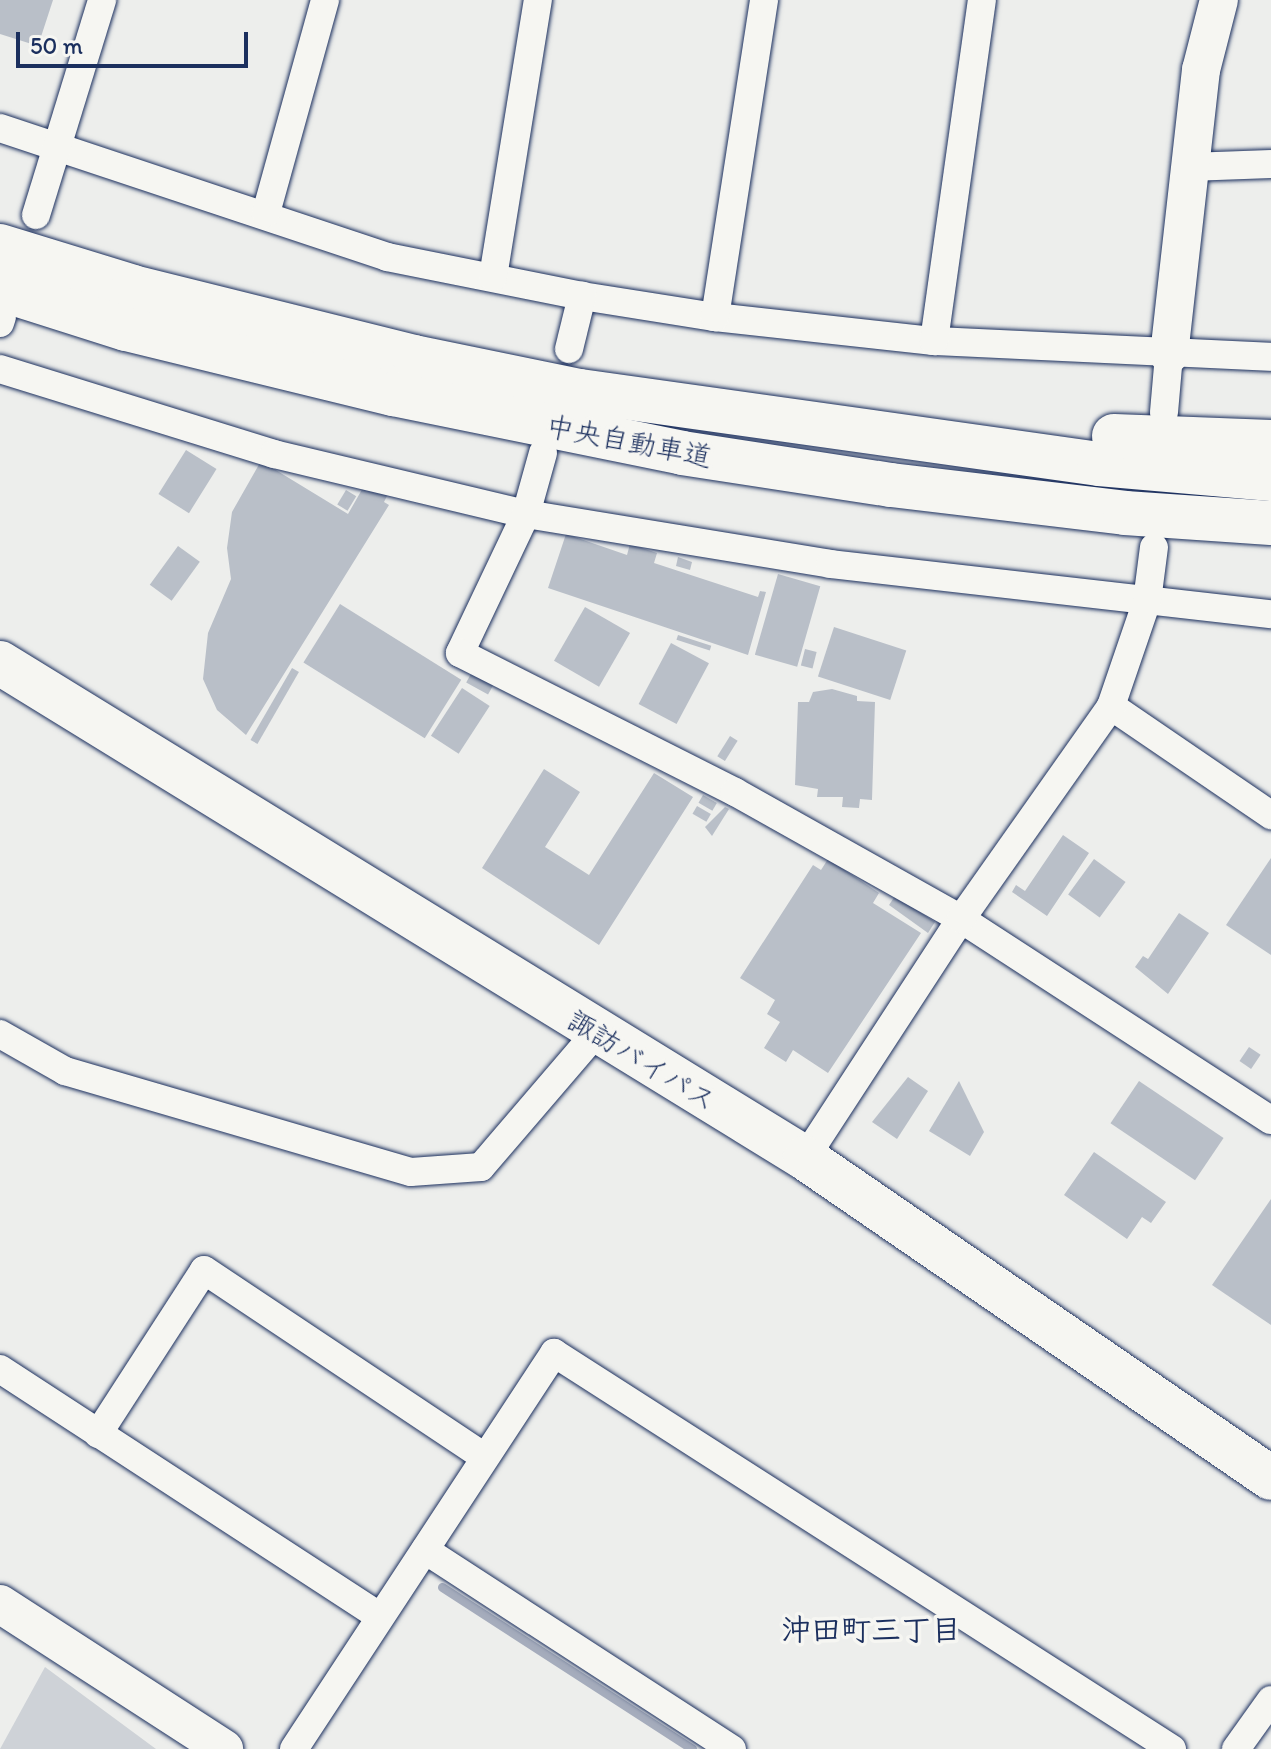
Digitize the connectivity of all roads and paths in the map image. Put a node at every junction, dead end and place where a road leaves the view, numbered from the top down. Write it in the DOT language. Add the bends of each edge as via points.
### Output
graph roads {
  1 [pos="102,0"];
  2 [pos="325,0"];
  3 [pos="538,0"];
  4 [pos="764,0"];
  5 [pos="982,0"];
  6 [pos="1219,0"];
  7 [pos="0,128"];
  8 [pos="58,146"];
  9 [pos="1271,164"];
  10 [pos="1189,167"];
  11 [pos="266,213"];
  12 [pos="36,215"];
  13 [pos="0,246"];
  14 [pos="493,277"];
  15 [pos="582,296"];
  16 [pos="1,310"];
  17 [pos="715,317"];
  18 [pos="934,341"];
  19 [pos="569,349"];
  20 [pos="1169,355"];
  21 [pos="1271,357"];
  22 [pos="0,369"];
  23 [pos="668,405"];
  24 [pos="1164,412"];
  25 [pos="1271,442"];
  26 [pos="543,453"];
  27 [pos="1271,479"];
  28 [pos="526,514"];
  29 [pos="1271,523"];
  30 [pos="1154,547"];
  31 [pos="1147,601"];
  32 [pos="1271,614"];
  33 [pos="0,663"];
  34 [pos="1111,706"];
  35 [pos="1271,815"];
  36 [pos="961,919"];
  37 [pos="596,1033"];
  38 [pos="0,1034"];
  39 [pos="1271,1120"];
  40 [pos="805,1158"];
  41 [pos="0,1369"];
  42 [pos="98,1434"];
  43 [pos="484,1457"];
  44 [pos="1271,1478"];
  45 [pos="425,1550"];
  46 [pos="0,1604"];
  47 [pos="379,1616"];
  48 [pos="1271,1700"];
  49 [pos="224,1749"];
  50 [pos="294,1749"];
  51 [pos="732,1749"];
  52 [pos="1172,1749"];
  53 [pos="1236,1749"];
  1 -- 8 [label="street"];
  2 -- 11 [label="street"];
  3 -- 14 [label="street"];
  4 -- 17 [label="street"];
  5 -- 18 [label="street"];
  6 -- 10 [label="street" via="1201,70"];
  7 -- 8 [label="street"];
  8 -- 11 [label="street"];
  8 -- 12 [label="street"];
  9 -- 10 [label="street"];
  10 -- 20 [label="street"];
  11 -- 14 [label="street" via="387,257"];
  13 -- 23 [label="highway, 中央自動車道" via="133,287 414,357"];
  14 -- 15 [label="street"];
  15 -- 17 [label="street"];
  15 -- 19 [label="street"];
  16 -- 29 [label="highway, 中央自動車道" via="126,329 393,394 682,453 906,487 1125,513"];
  17 -- 18 [label="street"];
  18 -- 20 [label="street"];
  20 -- 21 [label="street"];
  20 -- 24 [label="street"];
  22 -- 28 [label="street" via="274,454"];
  23 -- 25 [label="highway"];
  23 -- 27 [label="highway, 中央自動車道" via="1099,464"];
  26 -- 28 [label="street"];
  28 -- 31 [label="street" via="830,564"];
  28 -- 36 [label="street" via="460,653 735,792"];
  30 -- 31 [label="street"];
  31 -- 32 [label="street"];
  31 -- 34 [label="street"];
  33 -- 37 [label="highway, 諏訪バイパス"];
  34 -- 35 [label="street"];
  34 -- 36 [label="street"];
  36 -- 39 [label="street"];
  36 -- 40 [label="street"];
  37 -- 38 [label="street" via="481,1167 411,1172 65,1071"];
  37 -- 40 [label="highway, 諏訪バイパス"];
  40 -- 44 [label="highway, 諏訪バイパス"];
  41 -- 42 [label="street"];
  42 -- 43 [label="street" via="204,1270"];
  42 -- 47 [label="street"];
  43 -- 45 [label="street"];
  43 -- 52 [label="street" via="554,1353"];
  45 -- 47 [label="street"];
  45 -- 51 [label="street"];
  46 -- 49 [label="street"];
  47 -- 50 [label="street"];
  48 -- 53 [label="street"];
}
